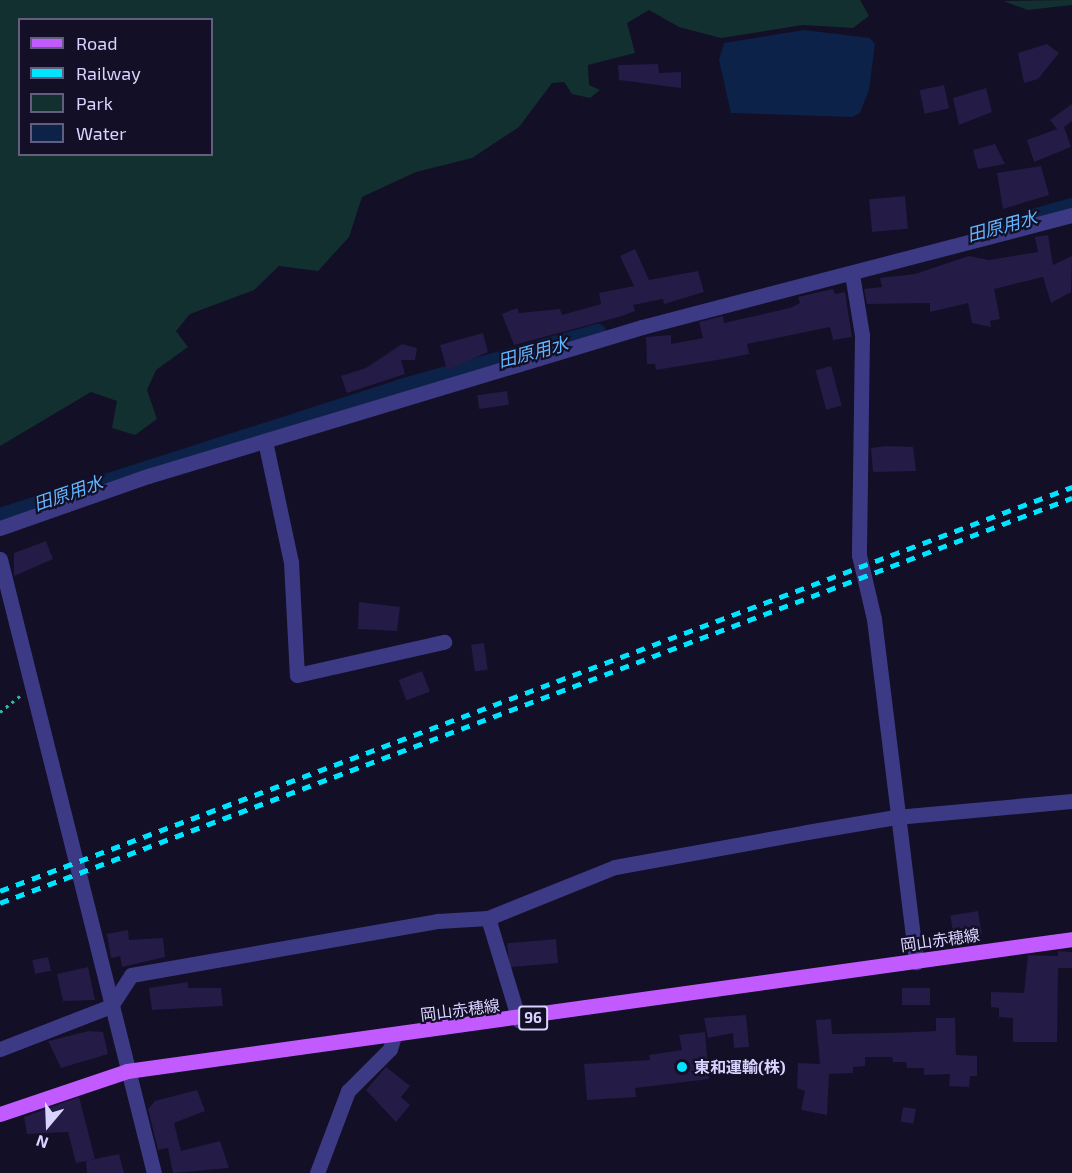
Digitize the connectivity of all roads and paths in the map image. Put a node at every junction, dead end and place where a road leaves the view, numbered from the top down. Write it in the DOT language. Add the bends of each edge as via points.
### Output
graph roads {
  1 [pos="1072,215"];
  2 [pos="852,274"];
  3 [pos="265,441"];
  4 [pos="0,528"];
  5 [pos="0,559"];
  6 [pos="444,642"];
  7 [pos="31,692"];
  8 [pos="0,712"];
  9 [pos="1072,801"];
  10 [pos="896,817"];
  11 [pos="488,918"];
  12 [pos="1072,939"];
  13 [pos="916,962"];
  14 [pos="111,1006"];
  15 [pos="519,1020"];
  16 [pos="394,1036"];
  17 [pos="0,1049"];
  18 [pos="128,1071"];
  19 [pos="0,1114"];
  20 [pos="154,1173"];
  21 [pos="317,1173"];
  1 -- 2 [label="street"];
  2 -- 3 [label="street" via="631,330"];
  2 -- 10 [label="street" via="862,335 859,555 874,619"];
  3 -- 4 [label="street"];
  3 -- 6 [label="street" via="291,562 297,675"];
  5 -- 7 [label="street"];
  7 -- 8 [label="path"];
  7 -- 14 [label="street"];
  9 -- 10 [label="street"];
  10 -- 11 [label="street" via="615,867"];
  10 -- 13 [label="street"];
  11 -- 14 [label="street" via="438,921 131,975"];
  11 -- 15 [label="street"];
  12 -- 13 [label="main road, 岡山赤穂線 / 96"];
  13 -- 15 [label="main road, 岡山赤穂線 / 96"];
  14 -- 17 [label="street"];
  14 -- 18 [label="street"];
  15 -- 16 [label="main road, 岡山赤穂線 / 96"];
  16 -- 18 [label="main road, 岡山赤穂線 / 96"];
  16 -- 21 [label="street" via="390,1049 348,1091"];
  18 -- 19 [label="main road, 岡山赤穂線 / 96"];
  18 -- 20 [label="street"];
}
